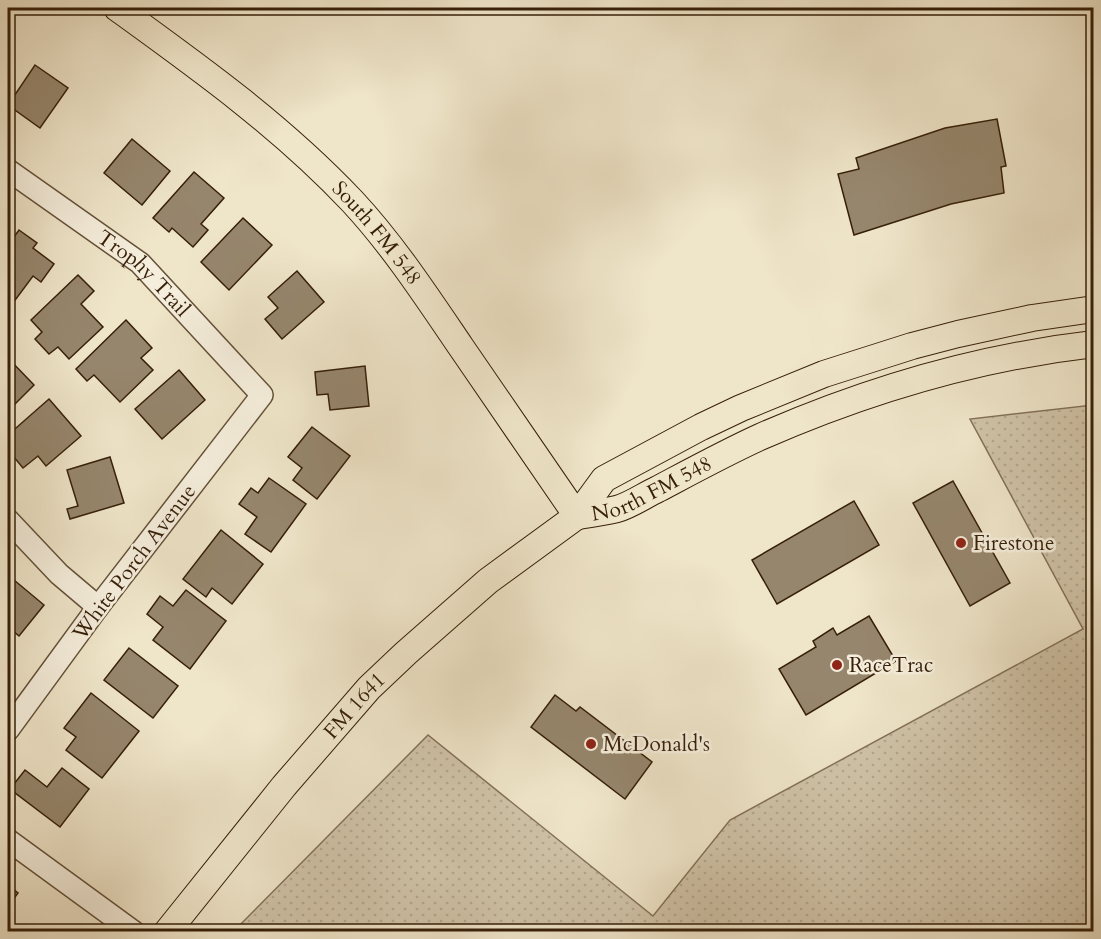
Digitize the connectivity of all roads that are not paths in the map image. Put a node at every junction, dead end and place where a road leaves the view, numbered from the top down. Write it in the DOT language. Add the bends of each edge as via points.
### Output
graph roads {
  1 [pos="117,8"];
  2 [pos="8,170"];
  3 [pos="1094,309"];
  4 [pos="1094,344"];
  5 [pos="262,395"];
  6 [pos="576,516"];
  7 [pos="8,520"];
  8 [pos="98,607"];
  9 [pos="8,730"];
  10 [pos="8,840"];
  11 [pos="134,932"];
  12 [pos="166,932"];
  1 -- 6 [label="main road, South FM 548" via="251,107 353,202 437,312"];
  2 -- 5 [label="street, Trophy Trail" via="140,263"];
  3 -- 6 [label="main road, North FM 548" via="993,325 824,374 701,427 604,479"];
  4 -- 6 [label="main road, North FM 548" via="977,365 859,399 745,444 619,509"];
  5 -- 8 [label="street, White Porch Avenue"];
  6 -- 12 [label="main road, FM 1641 / FM 1641" via="488,581 369,688 290,778"];
  7 -- 8 [label="street" via="59,574"];
  8 -- 9 [label="street, White Porch Avenue"];
  10 -- 11 [label="street"];
}
